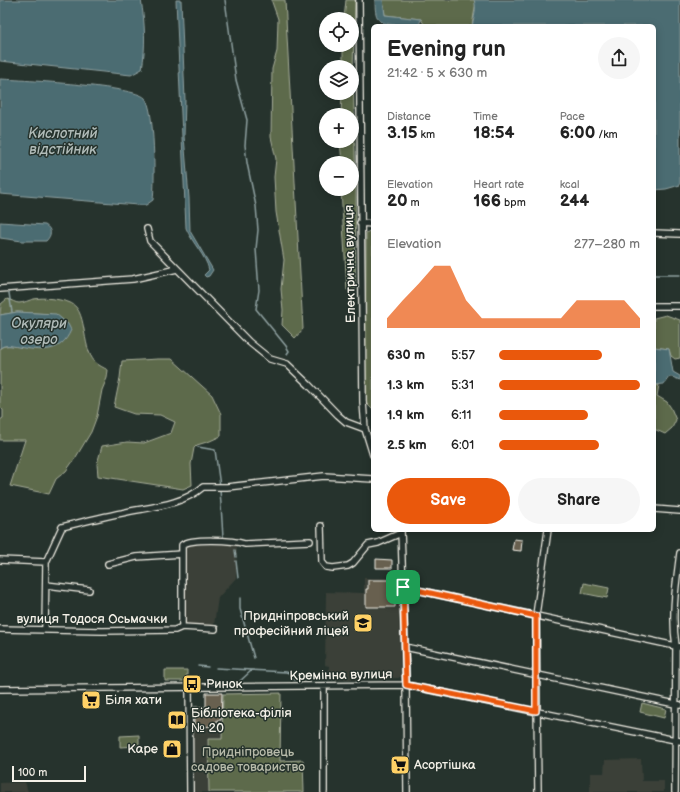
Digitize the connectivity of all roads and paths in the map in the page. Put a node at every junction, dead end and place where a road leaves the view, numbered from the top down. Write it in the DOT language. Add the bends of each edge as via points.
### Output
graph roads {
  1 [pos="359,0"];
  2 [pos="360,223"];
  3 [pos="371,224"];
  4 [pos="147,229"];
  5 [pos="656,233"];
  6 [pos="680,234"];
  7 [pos="177,269"];
  8 [pos="0,289"];
  9 [pos="656,306"];
  10 [pos="680,306"];
  11 [pos="365,430"];
  12 [pos="371,449"];
  13 [pos="371,479"];
  14 [pos="656,509"];
  15 [pos="680,511"];
  16 [pos="321,526"];
  17 [pos="399,532"];
  18 [pos="401,532"];
  19 [pos="548,532"];
  20 [pos="310,541"];
  21 [pos="680,553"];
  22 [pos="182,554"];
  23 [pos="0,560"];
  24 [pos="46,562"];
  25 [pos="108,564"];
  26 [pos="46,584"];
  27 [pos="403,587"];
  28 [pos="89,590"];
  29 [pos="536,616"];
  30 [pos="182,627"];
  31 [pos="0,629"];
  32 [pos="215,629"];
  33 [pos="45,630"];
  34 [pos="678,646"];
  35 [pos="405,647"];
  36 [pos="536,675"];
  37 [pos="406,685"];
  38 [pos="324,686"];
  39 [pos="189,687"];
  40 [pos="0,689"];
  41 [pos="677,705"];
  42 [pos="536,711"];
  43 [pos="677,741"];
  44 [pos="190,792"];
  45 [pos="324,792"];
  46 [pos="407,792"];
  47 [pos="538,792"];
  48 [pos="675,792"];
  1 -- 2 [label="street, Електрична вулиця"];
  2 -- 3 [label="street"];
  2 -- 11 [label="street, Електрична вулиця"];
  4 -- 7 [label="street" via="150,241"];
  5 -- 6 [label="street"];
  7 -- 8 [label="street" via="133,279"];
  7 -- 11 [label="street" via="249,342 270,359 286,364 342,419"];
  9 -- 10 [label="street"];
  11 -- 12 [label="street, Електрична вулиця"];
  13 -- 24 [label="street" via="324,476 203,487 196,493 157,507 123,512 62,527"];
  14 -- 15 [label="street"];
  16 -- 17 [label="street" via="322,562 326,567 333,568 348,566 368,545 378,543"];
  18 -- 27 [label="street"];
  19 -- 29 [label="street"];
  20 -- 22 [label="street" via="244,544 236,541 191,542 182,545"];
  21 -- 34 [label="street" via="674,596 674,636"];
  22 -- 25 [label="street" via="136,556"];
  22 -- 30 [label="street, вулиця Тодося Осьмачки"];
  23 -- 24 [label="street"];
  24 -- 26 [label="street"];
  26 -- 28 [label="street"];
  26 -- 33 [label="street"];
  27 -- 29 [label="street"];
  27 -- 35 [label="street"];
  29 -- 34 [label="street"];
  29 -- 36 [label="street"];
  30 -- 32 [label="street"];
  30 -- 33 [label="street, вулиця Тодося Осьмачки" via="167,631"];
  31 -- 33 [label="street, вулиця Тодося Осьмачки"];
  34 -- 41 [label="street"];
  35 -- 36 [label="street"];
  35 -- 37 [label="street"];
  36 -- 41 [label="street"];
  36 -- 42 [label="street"];
  37 -- 38 [label="street, Кремінна вулиця"];
  37 -- 42 [label="street, Кремінна вулиця"];
  37 -- 46 [label="street"];
  38 -- 39 [label="street, Кремінна вулиця"];
  38 -- 45 [label="street"];
  39 -- 40 [label="street, Кремінна вулиця"];
  39 -- 44 [label="street"];
  41 -- 43 [label="street"];
  42 -- 43 [label="street, Кремінна вулиця"];
  42 -- 47 [label="street"];
  43 -- 48 [label="street"];
}
